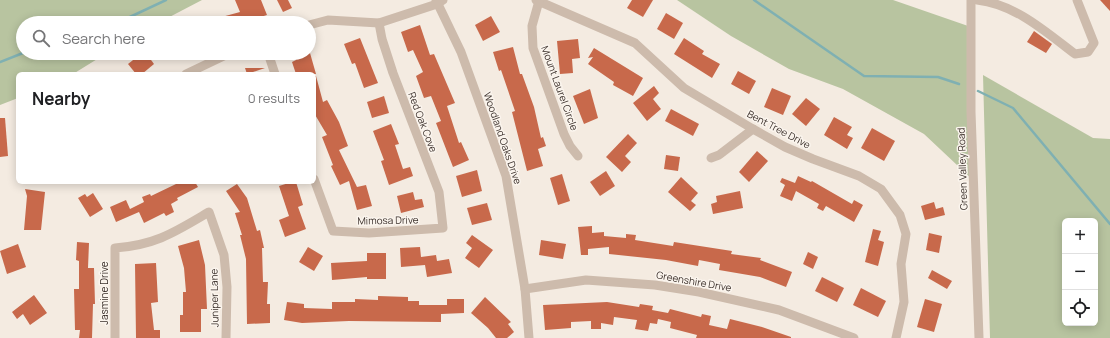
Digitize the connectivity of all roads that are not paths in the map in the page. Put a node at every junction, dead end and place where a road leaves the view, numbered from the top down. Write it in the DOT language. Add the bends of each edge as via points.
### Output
graph roads {
  1 [pos="538,0"];
  2 [pos="972,0"];
  3 [pos="977,0"];
  4 [pos="1077,0"];
  5 [pos="439,1"];
  6 [pos="316,23"];
  7 [pos="379,23"];
  8 [pos="215,60"];
  9 [pos="270,60"];
  10 [pos="190,72"];
  11 [pos="274,72"];
  12 [pos="753,129"];
  13 [pos="578,156"];
  14 [pos="711,158"];
  15 [pos="316,183"];
  16 [pos="443,228"];
  17 [pos="115,248"];
  18 [pos="525,289"];
  19 [pos="115,338"];
  20 [pos="226,338"];
  21 [pos="529,338"];
  22 [pos="854,338"];
  23 [pos="896,338"];
  24 [pos="978,338"];
  1 -- 12 [label="street, Bent Tree Drive" via="635,43 684,88"];
  1 -- 13 [label="street, Mount Laurel Circle" via="532,26 533,48 564,134"];
  2 -- 24 [label="street, Green Valley Road" via="971,112"];
  3 -- 4 [label="street" via="989,1 1018,13 1075,54 1088,52 1094,43"];
  5 -- 7 [label="street"];
  5 -- 18 [label="street, Woodland Oaks Drive" via="461,52 506,176"];
  6 -- 7 [label="street" via="328,20"];
  7 -- 16 [label="street, Red Oak Cove" via="393,73 439,192"];
  8 -- 10 [label="street"];
  9 -- 11 [label="street"];
  12 -- 14 [label="street" via="719,155"];
  12 -- 23 [label="street, Bent Tree Drive" via="799,153 870,182 888,197 900,216 906,234 901,264 904,302"];
  15 -- 16 [label="street, Mimosa Drive" via="334,231 397,232"];
  17 -- 19 [label="street, Jasmine Drive"];
  17 -- 20 [label="street, Juniper Lane" via="137,246 165,237 209,212 224,255 227,287"];
  18 -- 21 [label="street, Woodland Oaks Drive"];
  18 -- 22 [label="street, Greenshire Drive" via="586,280 655,285 779,310"];
}
